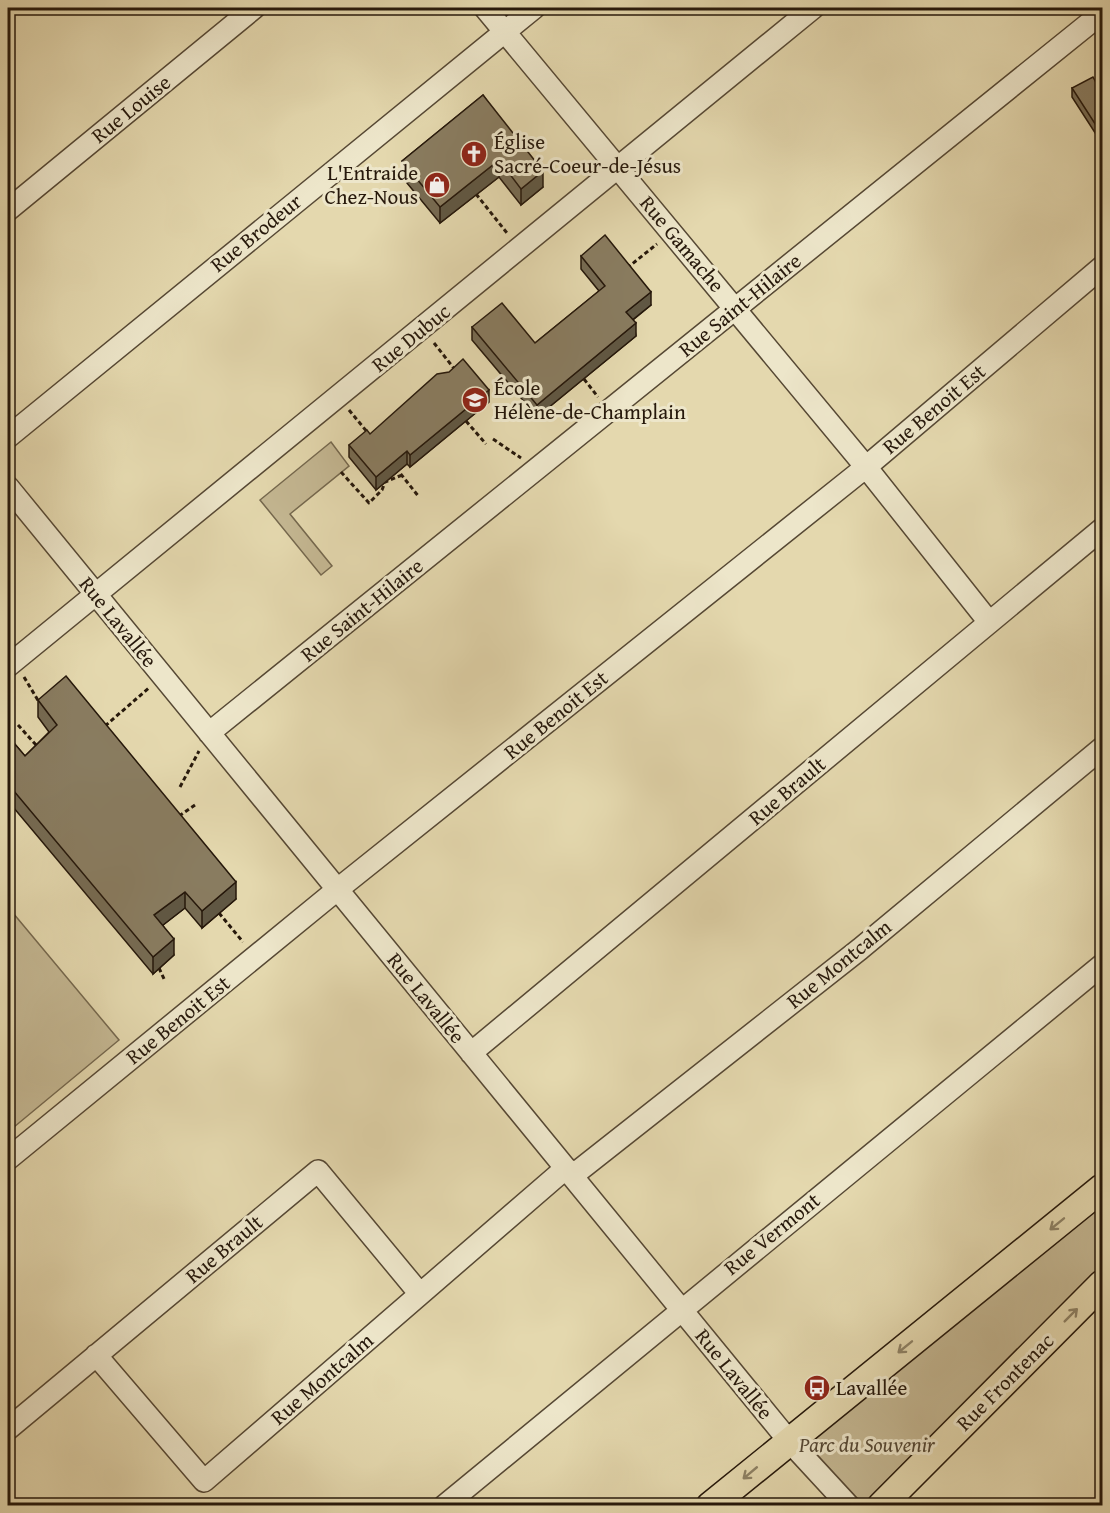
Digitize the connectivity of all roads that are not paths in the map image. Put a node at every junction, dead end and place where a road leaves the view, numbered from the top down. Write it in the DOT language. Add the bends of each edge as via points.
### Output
graph roads {
  1 [pos="254,8"];
  2 [pos="485,8"];
  3 [pos="534,8"];
  4 [pos="813,8"];
  5 [pos="1102,13"];
  6 [pos="505,31"];
  7 [pos="618,167"];
  8 [pos="8,210"];
  9 [pos="1102,267"];
  10 [pos="735,309"];
  11 [pos="8,437"];
  12 [pos="866,467"];
  13 [pos="8,487"];
  14 [pos="1102,529"];
  15 [pos="96,594"];
  16 [pos="989,622"];
  17 [pos="11,664"];
  18 [pos="209,733"];
  19 [pos="1102,748"];
  20 [pos="338,890"];
  21 [pos="1102,965"];
  22 [pos="471,1053"];
  23 [pos="8,1159"];
  24 [pos="569,1172"];
  25 [pos="1102,1188"];
  26 [pos="1102,1284"];
  27 [pos="420,1294"];
  28 [pos="681,1309"];
  29 [pos="96,1355"];
  30 [pos="8,1429"];
  31 [pos="789,1441"];
  32 [pos="444,1506"];
  33 [pos="710,1506"];
  34 [pos="849,1506"];
  35 [pos="882,1506"];
  1 -- 8 [label="street, Rue Louise"];
  2 -- 6 [label="street, Rue Gamache"];
  3 -- 6 [label="street, Rue Brodeur"];
  4 -- 7 [label="street, Rue Dubuc"];
  5 -- 10 [label="street, Rue Saint-Hilaire"];
  6 -- 7 [label="street, Rue Gamache"];
  6 -- 11 [label="street, Rue Brodeur"];
  7 -- 10 [label="street, Rue Gamache"];
  7 -- 15 [label="street, Rue Dubuc"];
  9 -- 12 [label="street, Rue Benoit Est"];
  10 -- 12 [label="street, Rue Gamache"];
  10 -- 18 [label="street, Rue Saint-Hilaire"];
  12 -- 16 [label="street, Rue Gamache"];
  12 -- 20 [label="street, Rue Benoit Est"];
  13 -- 15 [label="street, Rue Lavallée"];
  14 -- 16 [label="street, Rue Brault"];
  15 -- 17 [label="street, Rue Dubuc"];
  15 -- 18 [label="street, Rue Lavallée"];
  16 -- 22 [label="street, Rue Brault"];
  18 -- 20 [label="street, Rue Lavallée"];
  19 -- 24 [label="street, Rue Montcalm" via="860,949"];
  20 -- 22 [label="street, Rue Lavallée"];
  20 -- 23 [label="street, Rue Benoit Est"];
  21 -- 28 [label="street, Rue Vermont"];
  22 -- 24 [label="street, Rue Lavallée"];
  24 -- 27 [label="street, Rue Montcalm"];
  24 -- 28 [label="street, Rue Lavallée"];
  25 -- 31 [label="main road, one-way"];
  35 -- 26 [label="main road, Rue Frontenac, one-way"];
  27 -- 29 [label="street, Rue Brault" via="318,1171"];
  27 -- 29 [label="street, Rue Montcalm" via="204,1481"];
  28 -- 31 [label="street, Rue Lavallée"];
  28 -- 32 [label="street, Rue Vermont"];
  29 -- 30 [label="street, Rue Brault"];
  31 -- 33 [label="main road, one-way"];
  31 -- 34 [label="street, Rue Lavallée"];
}
